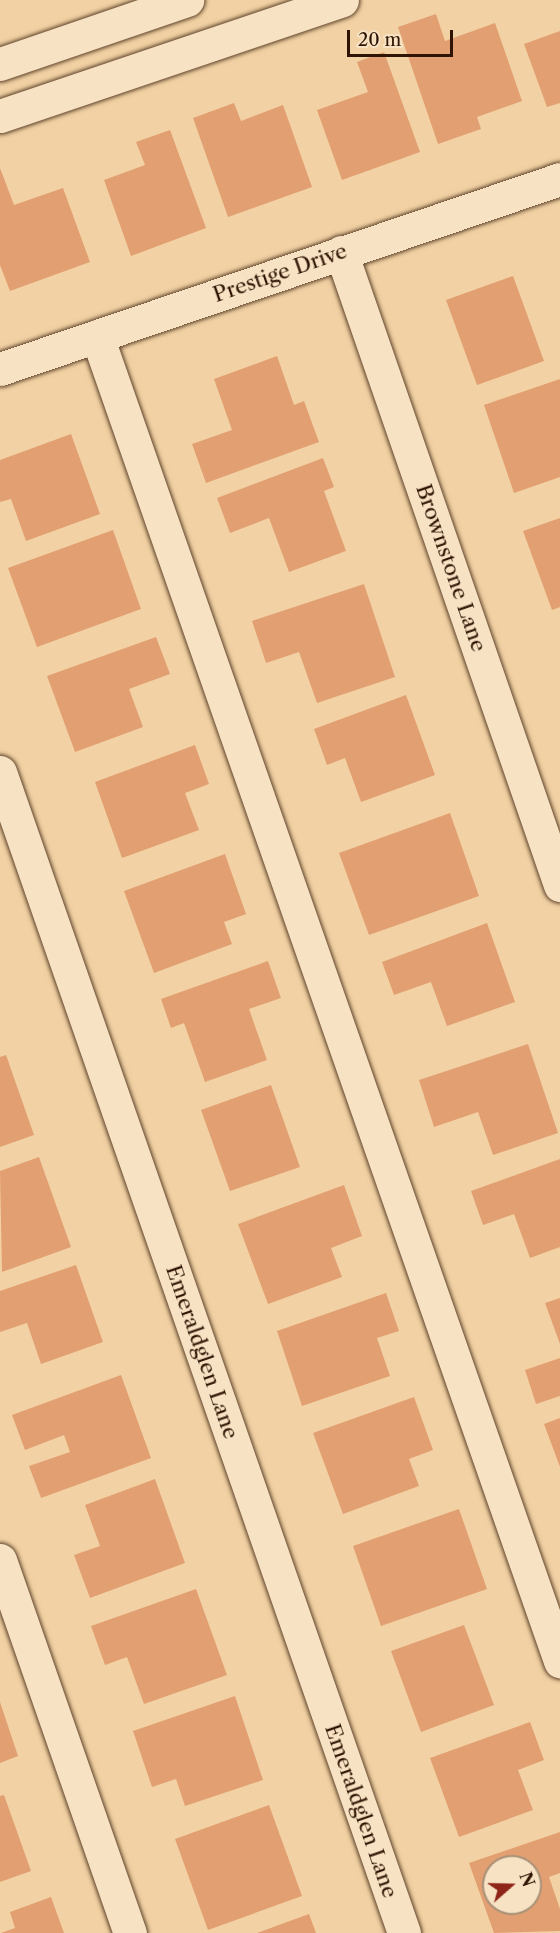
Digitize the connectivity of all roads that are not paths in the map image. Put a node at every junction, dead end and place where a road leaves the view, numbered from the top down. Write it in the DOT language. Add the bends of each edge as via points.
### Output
graph roads {
  1 [pos="187,0"];
  2 [pos="342,0"];
  3 [pos="0,64"];
  4 [pos="0,116"];
  5 [pos="560,179"];
  6 [pos="341,252"];
  7 [pos="97,336"];
  8 [pos="0,369"];
  9 [pos="0,772"];
  10 [pos="560,885"];
  11 [pos="0,1560"];
  12 [pos="560,1661"];
  13 [pos="130,1933"];
  14 [pos="404,1933"];
  1 -- 3 [label="street"];
  2 -- 4 [label="street"];
  5 -- 6 [label="street, Prestige Drive"];
  6 -- 7 [label="street, Prestige Drive"];
  6 -- 10 [label="street, Brownstone Lane"];
  7 -- 8 [label="street, Prestige Drive"];
  7 -- 12 [label="street"];
  9 -- 14 [label="street, Emeraldglen Lane"];
  11 -- 13 [label="street"];
}
